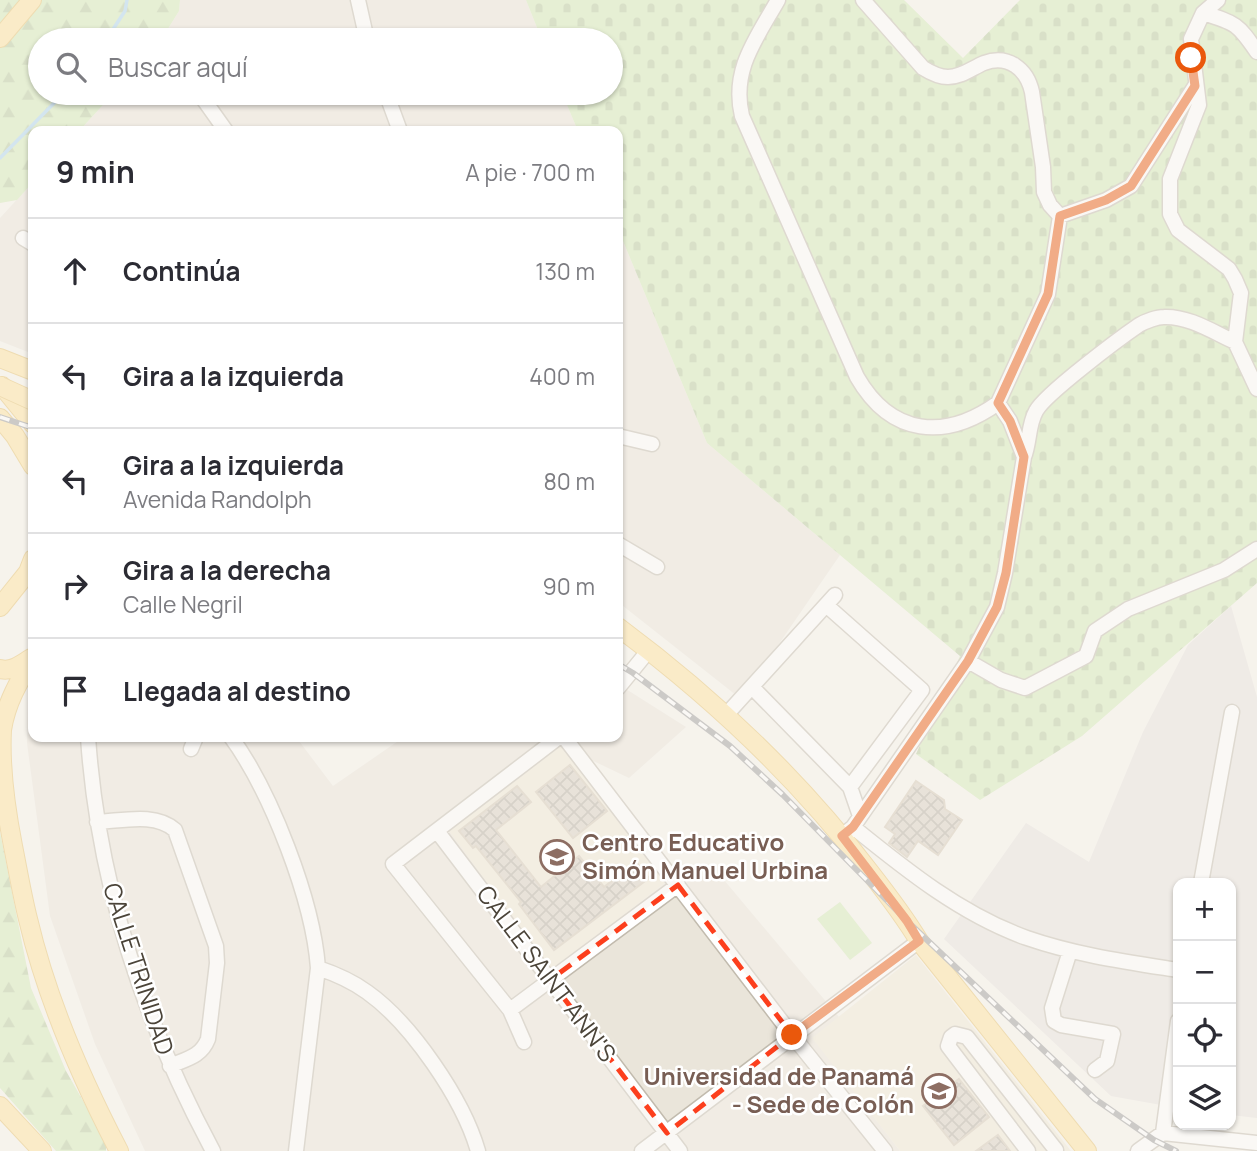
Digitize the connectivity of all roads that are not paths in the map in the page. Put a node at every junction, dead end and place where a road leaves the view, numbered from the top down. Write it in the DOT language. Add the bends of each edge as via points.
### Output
graph roads {
  1 [pos="32,0"];
  2 [pos="358,0"];
  3 [pos="778,0"];
  4 [pos="863,0"];
  5 [pos="1218,0"];
  6 [pos="1203,13"];
  7 [pos="364,28"];
  8 [pos="0,38"];
  9 [pos="1257,52"];
  10 [pos="1195,86"];
  11 [pos="208,105"];
  12 [pos="390,105"];
  13 [pos="222,126"];
  14 [pos="398,126"];
  15 [pos="1060,216"];
  16 [pos="1235,342"];
  17 [pos="0,358"];
  18 [pos="28,369"];
  19 [pos="0,385"];
  20 [pos="1257,389"];
  21 [pos="28,399"];
  22 [pos="998,403"];
  23 [pos="0,418"];
  24 [pos="28,418"];
  25 [pos="623,437"];
  26 [pos="652,444"];
  27 [pos="28,456"];
  28 [pos="1024,457"];
  29 [pos="623,547"];
  30 [pos="1257,549"];
  31 [pos="657,566"];
  32 [pos="28,570"];
  33 [pos="0,607"];
  34 [pos="623,631"];
  35 [pos="649,650"];
  36 [pos="28,660"];
  37 [pos="968,661"];
  38 [pos="28,666"];
  39 [pos="0,669"];
  40 [pos="623,682"];
  41 [pos="752,687"];
  42 [pos="1232,712"];
  43 [pos="726,715"];
  44 [pos="1,723"];
  45 [pos="88,742"];
  46 [pos="234,742"];
  47 [pos="555,742"];
  48 [pos="566,742"];
  49 [pos="850,787"];
  50 [pos="96,822"];
  51 [pos="852,826"];
  52 [pos="437,831"];
  53 [pos="1202,878"];
  54 [pos="678,885"];
  55 [pos="919,941"];
  56 [pos="1070,951"];
  57 [pos="318,968"];
  58 [pos="1173,969"];
  59 [pos="550,980"];
  60 [pos="510,1010"];
  61 [pos="792,1035"];
  62 [pos="524,1042"];
  63 [pos="1173,1058"];
  64 [pos="170,1066"];
  65 [pos="1095,1070"];
  66 [pos="0,1106"];
  67 [pos="667,1133"];
  68 [pos="1163,1133"];
  69 [pos="1257,1143"];
  70 [pos="1081,1144"];
  71 [pos="41,1151"];
  72 [pos="119,1151"];
  73 [pos="212,1151"];
  74 [pos="296,1151"];
  75 [pos="478,1151"];
  76 [pos="642,1151"];
  77 [pos="680,1151"];
  78 [pos="885,1151"];
  79 [pos="1028,1151"];
  80 [pos="1055,1151"];
  81 [pos="1138,1151"];
  1 -- 8 [label="main road"];
  2 -- 7 [label="street"];
  3 -- 22 [label="street" via="742,66 742,116 865,392 885,411 926,428 964,423"];
  4 -- 15 [label="street" via="923,68 935,75 964,74 998,60 1022,69 1032,92 1044,192"];
  5 -- 6 [label="street"];
  6 -- 9 [label="street" via="1235,23"];
  6 -- 10 [label="street" via="1191,39"];
  10 -- 15 [label="street" via="1131,186"];
  10 -- 16 [label="street" via="1199,108 1170,179 1170,214 1178,230 1229,269 1235,279 1241,293"];
  11 -- 13 [label="street"];
  12 -- 14 [label="street"];
  15 -- 22 [label="street" via="1048,294"];
  16 -- 20 [label="street"];
  16 -- 28 [label="street" via="1175,318 1141,324 1044,400 1032,420"];
  17 -- 18 [label="main road"];
  19 -- 21 [label="main road, bridge"];
  19 -- 24 [label="main road"];
  22 -- 28 [label="street"];
  23 -- 27 [label="main road"];
  25 -- 26 [label="street"];
  28 -- 37 [label="street" via="997,607"];
  29 -- 31 [label="street"];
  30 -- 37 [label="street" via="1224,570 1128,609 1095,631 1086,656 1025,688"];
  32 -- 33 [label="main road"];
  34 -- 35 [label="main road"];
  35 -- 40 [label="street"];
  35 -- 43 [label="main road"];
  36 -- 39 [label="main road"];
  37 -- 51 [label="street"];
  38 -- 44 [label="main road"];
  41 -- 43 [label="street"];
  41 -- 49 [label="street"];
  41 -- 49 [label="street" via="830,600 922,690"];
  42 -- 53 [label="street"];
  43 -- 51 [label="main road" via="796,783"];
  44 -- 72 [label="main road" via="8,818 28,920 59,1019"];
  45 -- 50 [label="street, CALLE TRINIDAD"];
  46 -- 57 [label="street" via="264,793 294,868 312,927"];
  47 -- 52 [label="street"];
  48 -- 54 [label="street"];
  49 -- 51 [label="street"];
  50 -- 64 [label="street, CALLE TRINIDAD" via="129,957"];
  50 -- 64 [label="street" via="155,819 175,830 213,934 217,963 207,1044 195,1056"];
  51 -- 55 [label="main road"];
  51 -- 56 [label="street" via="977,916"];
  52 -- 59 [label="street, CALLE SAINT ANN'S"];
  52 -- 60 [label="street" via="393,864"];
  54 -- 59 [label="street"];
  54 -- 61 [label="street"];
  55 -- 61 [label="street"];
  55 -- 70 [label="main road"];
  56 -- 58 [label="street"];
  56 -- 65 [label="street" via="1052,1008 1054,1021 1113,1034 1107,1061"];
  57 -- 74 [label="street"];
  57 -- 75 [label="street" via="341,975 369,993 401,1023 454,1098"];
  59 -- 60 [label="street"];
  59 -- 67 [label="street, CALLE SAINT ANN'S"];
  60 -- 62 [label="street"];
  61 -- 67 [label="street"];
  61 -- 78 [label="street"];
  63 -- 68 [label="street"];
  64 -- 73 [label="street, CALLE TRINIDAD"];
  66 -- 71 [label="main road"];
  67 -- 76 [label="street"];
  67 -- 77 [label="street, CALLE SAINT ANN'S"];
  68 -- 69 [label="street"];
  68 -- 81 [label="street"];
  70 -- 80 [label="street"];
  79 -- 80 [label="street" via="948,1046 955,1034 967,1037"];
}
